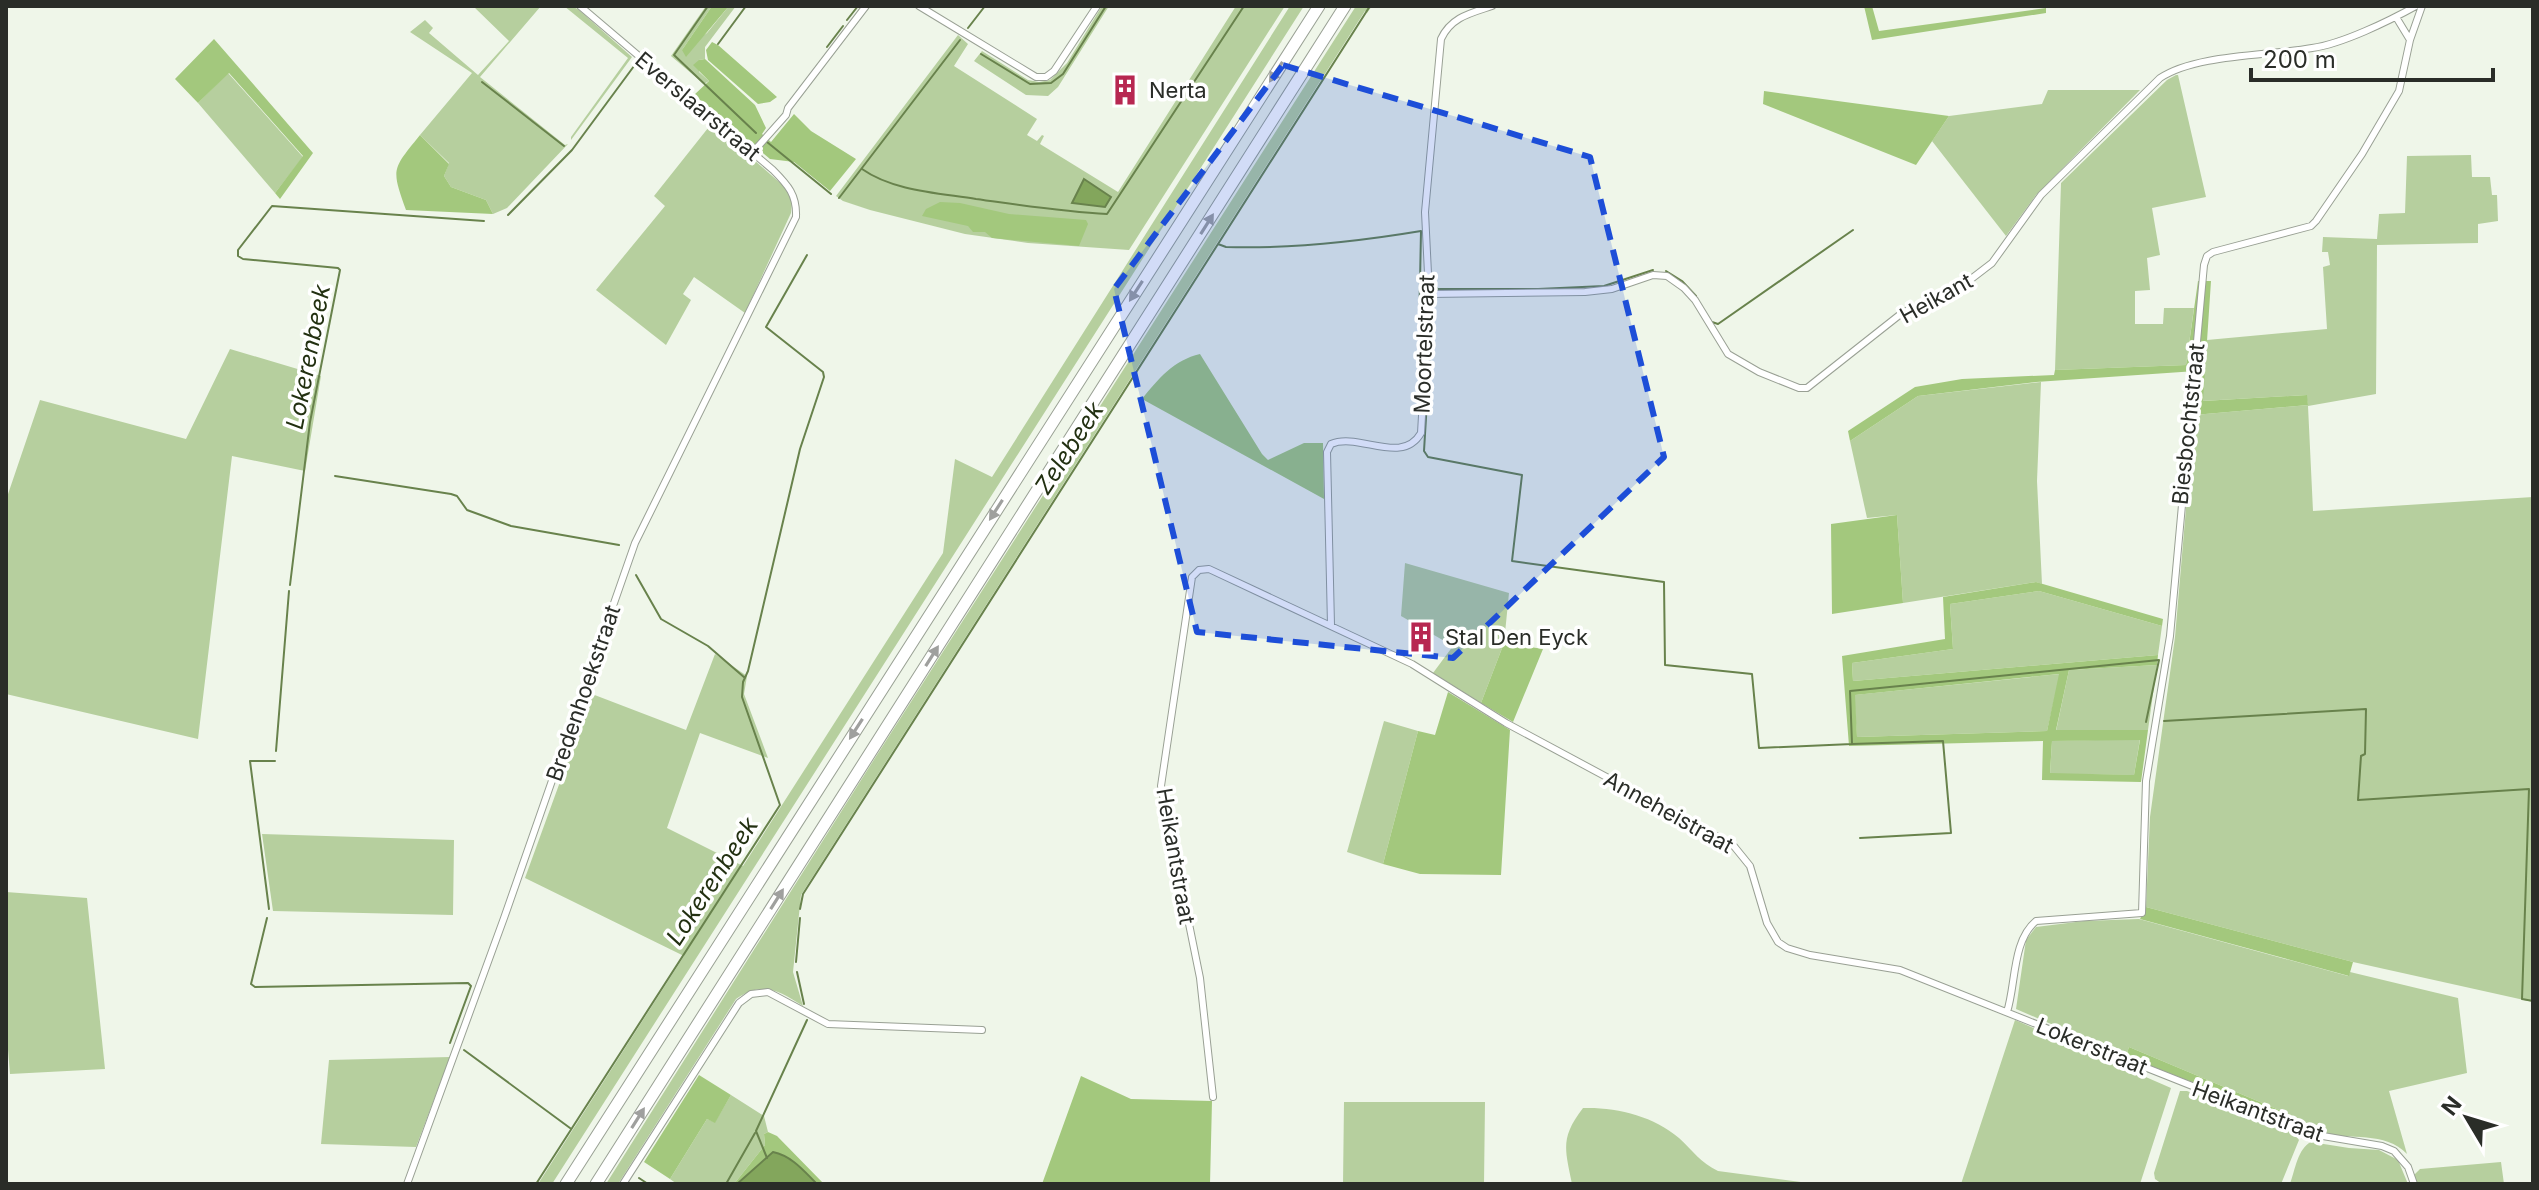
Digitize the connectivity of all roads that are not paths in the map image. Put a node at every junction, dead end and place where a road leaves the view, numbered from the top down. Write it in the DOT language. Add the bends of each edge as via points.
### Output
graph roads {
  1 [pos="580,6"];
  2 [pos="866,6"];
  3 [pos="919,6"];
  4 [pos="1097,6"];
  5 [pos="1319,6"];
  6 [pos="1345,6"];
  7 [pos="1492,6"];
  8 [pos="2419,6"];
  9 [pos="2396,17"];
  10 [pos="2410,40"];
  11 [pos="753,152"];
  12 [pos="796,217"];
  13 [pos="1429,294"];
  14 [pos="1199,570"];
  15 [pos="1331,625"];
  16 [pos="2007,1012"];
  17 [pos="982,1030"];
  18 [pos="2177,1081"];
  19 [pos="1213,1097"];
  20 [pos="407,1184"];
  21 [pos="566,1184"];
  22 [pos="596,1184"];
  23 [pos="623,1184"];
  24 [pos="2414,1184"];
  1 -- 11 [label="street, Everslaarstraat"];
  2 -- 11 [label="street"];
  3 -- 4 [label="street" via="1036,77 1054,71"];
  5 -- 21 [label="highway, one-way"];
  22 -- 6 [label="highway, one-way"];
  7 -- 13 [label="street, Moortelstraat" via="1450,24 1441,39 1425,212"];
  8 -- 9 [label="street, Heikant"];
  8 -- 10 [label="street, Biesbochtstraat"];
  9 -- 10 [label="street"];
  9 -- 13 [label="street, Heikant" via="2316,48 2174,69 2041,195 1992,263 1962,286 1902,313 1807,388 1772,378 1728,354 1695,300 1667,276 1585,292"];
  10 -- 16 [label="street, Biesbochtstraat" via="2399,91 2316,221 2207,256 2170,636 2146,781 2142,913 2036,921 2021,943"];
  11 -- 12 [label="street, Everslaarstraat" via="793,192"];
  12 -- 20 [label="street, Bredenhoekstraat" via="635,543"];
  13 -- 15 [label="street, Moortelstraat" via="1421,433 1416,442 1404,448 1335,442 1327,452"];
  14 -- 15 [label="street, Anneheistraat" via="1209,569"];
  14 -- 19 [label="street, Heikantstraat" via="1192,577 1161,786 1200,978"];
  15 -- 16 [label="street, Anneheistraat" via="1412,664 1506,723 1733,845 1750,866 1767,923 1787,948 1900,970"];
  16 -- 18 [label="street, Lokerstraat"];
  17 -- 23 [label="street" via="828,1024 768,992 751,994 739,1003"];
  18 -- 24 [label="street, Heikantstraat" via="2305,1133 2382,1146 2402,1157"];
}
